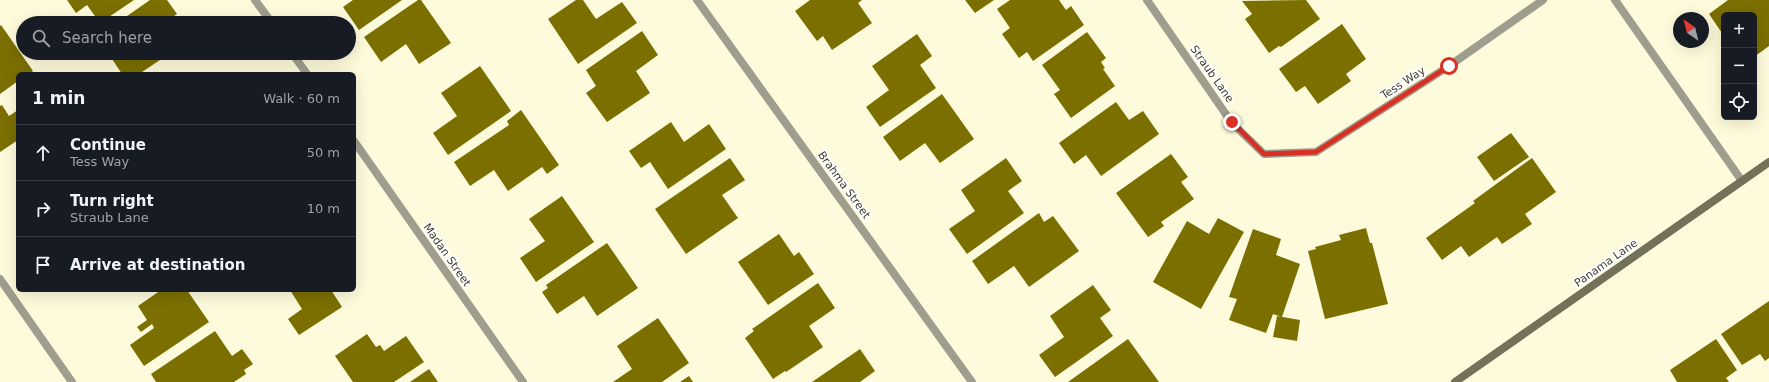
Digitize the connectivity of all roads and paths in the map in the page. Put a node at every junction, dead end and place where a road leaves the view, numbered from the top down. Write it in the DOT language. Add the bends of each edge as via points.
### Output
graph roads {
  1 [pos="255,0"];
  2 [pos="698,0"];
  3 [pos="1147,0"];
  4 [pos="1543,0"];
  5 [pos="1615,0"];
  6 [pos="267,16"];
  7 [pos="297,60"];
  8 [pos="306,72"];
  9 [pos="356,144"];
  10 [pos="1264,154"];
  11 [pos="1769,162"];
  12 [pos="1742,181"];
  13 [pos="0,279"];
  14 [pos="72,382"];
  15 [pos="523,382"];
  16 [pos="972,382"];
  17 [pos="1455,382"];
  1 -- 6 [label="street"];
  2 -- 16 [label="street, Brahma Street"];
  3 -- 10 [label="street, Straub Lane" via="1232,122"];
  4 -- 10 [label="street, Tess Way" via="1449,66 1316,152"];
  5 -- 12 [label="street"];
  7 -- 8 [label="street"];
  9 -- 15 [label="street, Madan Street"];
  11 -- 12 [label="main road, Panama Lane"];
  12 -- 17 [label="main road, Panama Lane"];
  13 -- 14 [label="street"];
}
